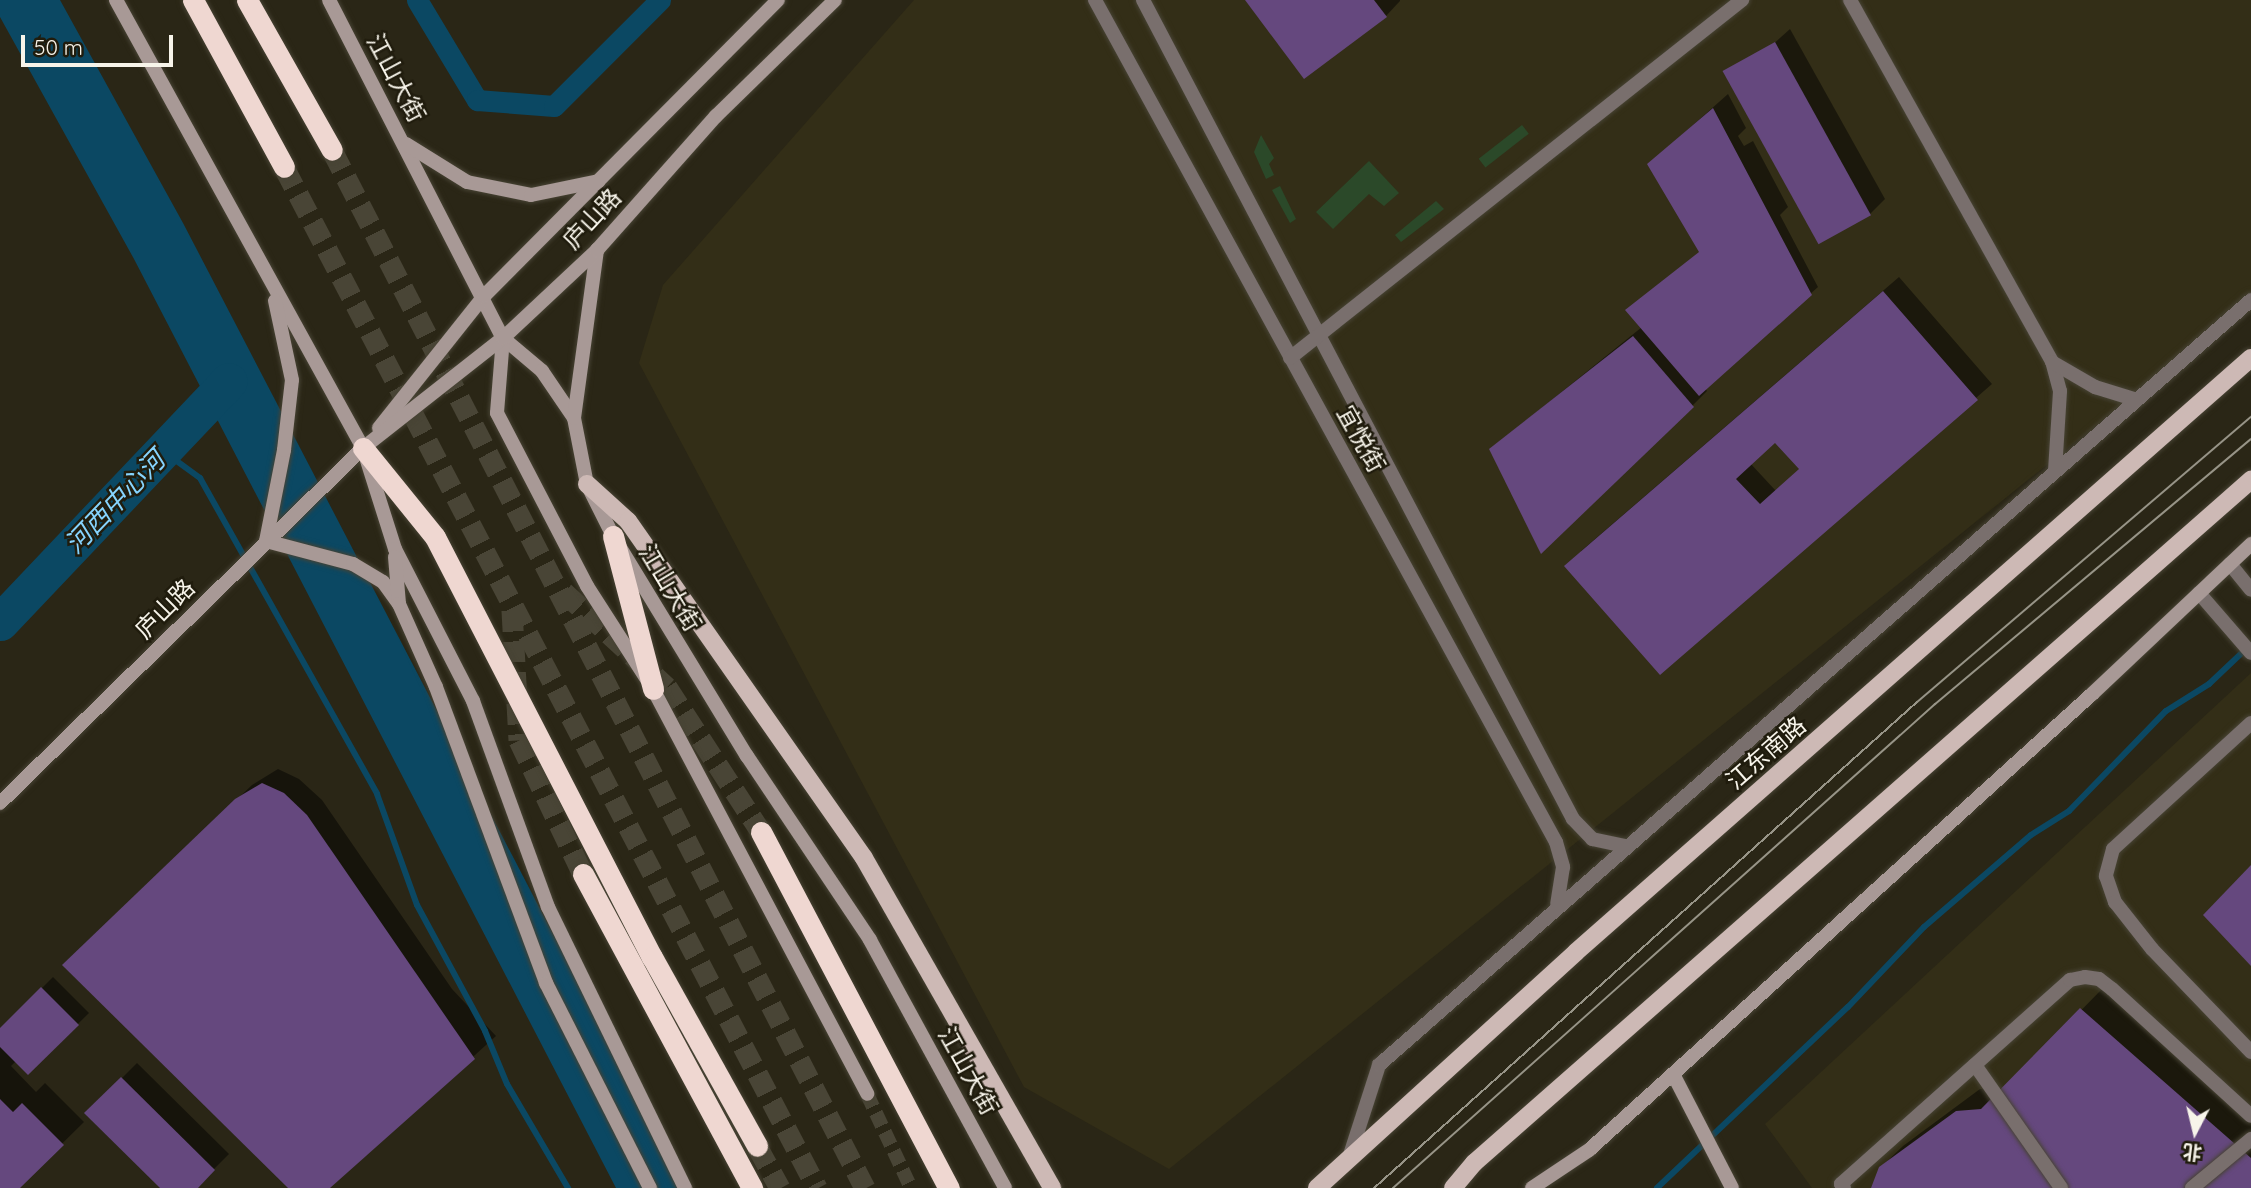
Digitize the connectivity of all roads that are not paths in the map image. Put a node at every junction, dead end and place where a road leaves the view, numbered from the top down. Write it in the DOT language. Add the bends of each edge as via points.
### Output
graph roads {
  1 [pos="116,0"];
  2 [pos="193,0"];
  3 [pos="247,0"];
  4 [pos="329,0"];
  5 [pos="778,0"];
  6 [pos="835,0"];
  7 [pos="1094,0"];
  8 [pos="1143,0"];
  9 [pos="1742,0"];
  10 [pos="1850,0"];
  11 [pos="405,144"];
  12 [pos="332,150"];
  13 [pos="284,167"];
  14 [pos="601,181"];
  15 [pos="597,250"];
  16 [pos="272,286"];
  17 [pos="484,296"];
  18 [pos="2251,300"];
  19 [pos="1319,335"];
  20 [pos="503,338"];
  21 [pos="1290,358"];
  22 [pos="2251,358"];
  23 [pos="2052,362"];
  24 [pos="2137,400"];
  25 [pos="575,418"];
  26 [pos="363,448"];
  27 [pos="2055,471"];
  28 [pos="2251,480"];
  29 [pos="587,485"];
  30 [pos="612,536"];
  31 [pos="266,541"];
  32 [pos="2251,544"];
  33 [pos="395,549"];
  34 [pos="2230,564"];
  35 [pos="2251,590"];
  36 [pos="2199,593"];
  37 [pos="399,604"];
  38 [pos="2251,653"];
  39 [pos="653,689"];
  40 [pos="2251,723"];
  41 [pos="0,803"];
  42 [pos="761,832"];
  43 [pos="1624,846"];
  44 [pos="583,874"];
  45 [pos="1557,905"];
  46 [pos="2251,1052"];
  47 [pos="1975,1065"];
  48 [pos="1673,1074"];
  49 [pos="867,1094"];
  50 [pos="2251,1116"];
  51 [pos="2251,1139"];
  52 [pos="757,1146"];
  53 [pos="1350,1155"];
  54 [pos="1729,1183"];
  55 [pos="650,1188"];
  56 [pos="685,1188"];
  57 [pos="752,1188"];
  58 [pos="949,1188"];
  59 [pos="1005,1188"];
  60 [pos="1052,1188"];
  61 [pos="1317,1188"];
  62 [pos="1453,1188"];
  63 [pos="1532,1188"];
  64 [pos="1844,1188"];
  65 [pos="2061,1188"];
  66 [pos="2192,1188"];
  1 -- 16 [label="main road"];
  2 -- 13 [label="highway"];
  3 -- 12 [label="highway"];
  4 -- 11 [label="main road, 江山大街"];
  5 -- 14 [label="main road, 庐山路"];
  6 -- 15 [label="main road, 庐山路" via="716,116"];
  7 -- 21 [label="street, 宜悦街"];
  8 -- 19 [label="street, 宜悦街"];
  9 -- 19 [label="street"];
  10 -- 23 [label="street"];
  11 -- 14 [label="main road" via="467,182 531,195"];
  11 -- 17 [label="main road, 江山大街"];
  14 -- 17 [label="main road, 庐山路"];
  15 -- 20 [label="main road, 庐山路"];
  15 -- 25 [label="main road"];
  16 -- 26 [label="main road"];
  16 -- 31 [label="main road" via="292,380"];
  17 -- 20 [label="main road, 江山大街"];
  17 -- 26 [label="main road, 庐山路"];
  18 -- 24 [label="street"];
  19 -- 21 [label="street"];
  19 -- 43 [label="street, 宜悦街" via="1573,819 1592,839"];
  20 -- 25 [label="main road, 江山大街" via="542,371"];
  20 -- 26 [label="main road, 庐山路"];
  20 -- 39 [label="main road" via="497,413 586,586"];
  21 -- 45 [label="street, 宜悦街" via="1556,842 1563,867"];
  22 -- 53 [label="main road, 江东南路"];
  23 -- 24 [label="street" via="2095,387"];
  23 -- 27 [label="street" via="2060,391"];
  24 -- 27 [label="street"];
  25 -- 29 [label="main road, 江山大街"];
  26 -- 31 [label="main road, 庐山路"];
  26 -- 33 [label="main road"];
  26 -- 52 [label="highway" via="435,537 652,957"];
  27 -- 43 [label="street"];
  28 -- 62 [label="main road" via="1474,1163"];
  29 -- 30 [label="main road, 江山大街"];
  29 -- 60 [label="main road" via="628,521 864,858"];
  30 -- 39 [label="highway"];
  30 -- 59 [label="main road, 江山大街" via="747,756 870,940"];
  31 -- 37 [label="main road" via="353,564 383,582"];
  31 -- 41 [label="main road, 庐山路"];
  32 -- 34 [label="main road"];
  33 -- 37 [label="main road"];
  33 -- 56 [label="main road" via="473,701 548,907"];
  34 -- 35 [label="street"];
  34 -- 36 [label="main road"];
  36 -- 38 [label="street"];
  36 -- 48 [label="main road"];
  37 -- 55 [label="main road" via="436,687 546,983"];
  39 -- 49 [label="main road"];
  40 -- 46 [label="street" via="2113,849 2106,876 2115,902 2152,949"];
  42 -- 58 [label="highway"];
  43 -- 45 [label="street"];
  44 -- 57 [label="highway"];
  45 -- 53 [label="street" via="1379,1065"];
  47 -- 50 [label="street" via="2070,981 2099,979"];
  47 -- 64 [label="street" via="1841,1184"];
  47 -- 65 [label="street"];
  48 -- 54 [label="main road"];
  48 -- 63 [label="main road" via="1590,1150"];
  51 -- 66 [label="street"];
  53 -- 61 [label="main road, 江东南路"];
}
